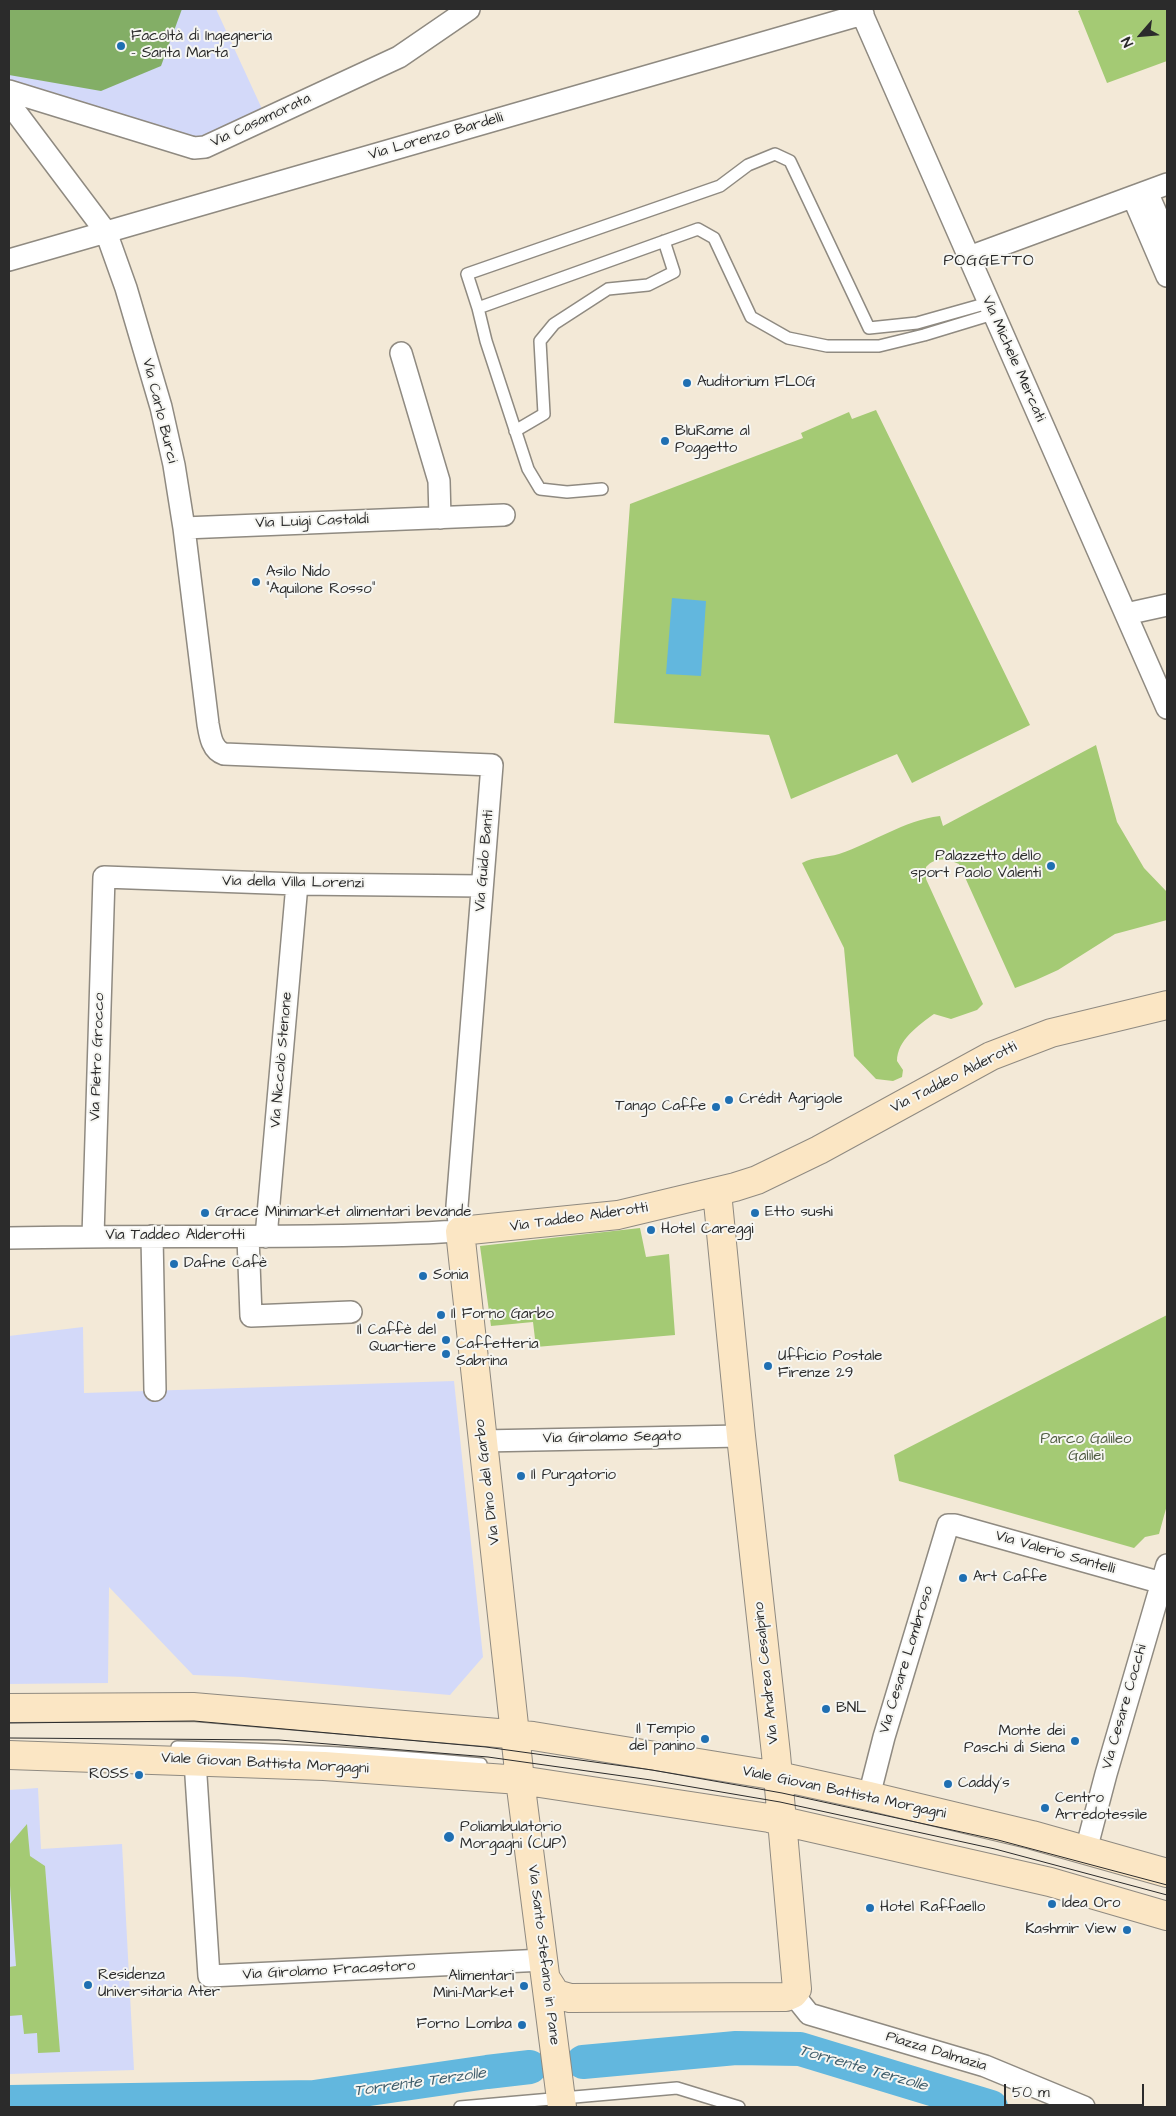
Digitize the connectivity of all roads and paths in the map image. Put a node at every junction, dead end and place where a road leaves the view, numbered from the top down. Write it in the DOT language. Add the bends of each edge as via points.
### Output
graph roads {
  1 [pos="469,9"];
  2 [pos="861,11"];
  3 [pos="9,91"];
  4 [pos="9,103"];
  5 [pos="1167,184"];
  6 [pos="1140,194"];
  7 [pos="106,232"];
  8 [pos="1167,238"];
  9 [pos="664,241"];
  10 [pos="969,258"];
  11 [pos="9,260"];
  12 [pos="1167,276"];
  13 [pos="478,308"];
  14 [pos="991,309"];
  15 [pos="400,353"];
  16 [pos="515,430"];
  17 [pos="602,490"];
  18 [pos="504,515"];
  19 [pos="440,518"];
  20 [pos="184,528"];
  21 [pos="1167,605"];
  22 [pos="1126,614"];
  23 [pos="1167,708"];
  24 [pos="218,752"];
  25 [pos="104,877"];
  26 [pos="297,884"];
  27 [pos="482,886"];
  28 [pos="1167,1005"];
  29 [pos="717,1192"];
  30 [pos="460,1231"];
  31 [pos="93,1236"];
  32 [pos="152,1236"];
  33 [pos="257,1237"];
  34 [pos="9,1238"];
  35 [pos="351,1312"];
  36 [pos="155,1390"];
  37 [pos="741,1436"];
  38 [pos="482,1440"];
  39 [pos="948,1525"];
  40 [pos="1165,1574"];
  41 [pos="9,1708"];
  42 [pos="516,1734"];
  43 [pos="9,1744"];
  44 [pos="78,1746"];
  45 [pos="168,1747"];
  46 [pos="9,1755"];
  47 [pos="195,1761"];
  48 [pos="490,1764"];
  49 [pos="516,1772"];
  50 [pos="778,1776"];
  51 [pos="869,1796"];
  52 [pos="782,1816"];
  53 [pos="916,1840"];
  54 [pos="935,1844"];
  55 [pos="1086,1850"];
  56 [pos="1167,1873"];
  57 [pos="1167,1904"];
  58 [pos="1167,1916"];
  59 [pos="545,1970"];
  60 [pos="793,1994"];
  61 [pos="574,1998"];
  62 [pos="554,2031"];
  63 [pos="562,2100"];
  64 [pos="460,2107"];
  65 [pos="739,2107"];
  66 [pos="1084,2107"];
  1 -- 3 [label="street, Via Casamorata" via="399,57 205,147 194,148"];
  2 -- 7 [label="street, Via Lorenzo Bardelli"];
  2 -- 10 [label="street, Via Michele Mercati"];
  4 -- 7 [label="street, Via Carlo Burci"];
  5 -- 6 [label="street"];
  6 -- 8 [label="street"];
  6 -- 10 [label="street"];
  6 -- 12 [label="street"];
  7 -- 11 [label="street, Via Lorenzo Bardelli"];
  7 -- 20 [label="street, Via Carlo Burci" via="162,407"];
  9 -- 13 [label="lane"];
  9 -- 14 [label="lane" via="698,229 714,238 751,317 788,338 827,346 879,346 924,335"];
  9 -- 16 [label="lane" via="674,272 648,285 608,289 554,324 540,341 544,414"];
  10 -- 14 [label="street, Via Michele Mercati"];
  13 -- 14 [label="lane" via="467,274 720,186 748,165 775,154 790,161 869,328"];
  13 -- 16 [label="lane"];
  14 -- 22 [label="street, Via Michele Mercati"];
  15 -- 19 [label="street" via="439,481"];
  16 -- 17 [label="lane" via="528,469 540,489 567,492"];
  18 -- 19 [label="street, Via Luigi Castaldi"];
  19 -- 20 [label="street, Via Luigi Castaldi"];
  20 -- 24 [label="street, Via Carlo Burci" via="208,724"];
  21 -- 22 [label="street"];
  22 -- 23 [label="street, Via Michele Mercati"];
  24 -- 27 [label="street, Via Guido Banti" via="492,765"];
  25 -- 26 [label="street, Via della Villa Lorenzi"];
  25 -- 31 [label="street, Via Pietro Grocco"];
  26 -- 27 [label="street, Via della Villa Lorenzi"];
  26 -- 33 [label="street, Via Niccolò Stenone"];
  27 -- 30 [label="street, Via Guido Banti" via="457,1206"];
  28 -- 29 [label="street, Via Taddeo Alderotti" via="1051,1033 991,1056 819,1150 757,1180"];
  29 -- 30 [label="street, Via Taddeo Alderotti" via="609,1217"];
  29 -- 37 [label="street, Via Andrea Cesalpino"];
  30 -- 33 [label="street, Via Taddeo Alderotti"];
  30 -- 38 [label="street, Via Dino del Garbo"];
  31 -- 32 [label="street, Via Taddeo Alderotti"];
  31 -- 34 [label="street, Via Taddeo Alderotti"];
  32 -- 33 [label="street, Via Taddeo Alderotti"];
  32 -- 36 [label="street"];
  33 -- 35 [label="street, Via Niccolò Stenone" via="251,1316"];
  37 -- 38 [label="street, Via Girolamo Segato"];
  37 -- 50 [label="street, Via Andrea Cesalpino"];
  38 -- 42 [label="street, Via Dino del Garbo"];
  39 -- 40 [label="street, Via Valerio Santelli"];
  39 -- 51 [label="street, Via Cesare Lombroso"];
  40 -- 55 [label="street, Via Cesare Cocchi"];
  41 -- 42 [label="street, Viale Giovan Battista Morgagni" via="192,1707"];
  42 -- 49 [label="street"];
  42 -- 50 [label="street, Viale Giovan Battista Morgagni"];
  43 -- 44 [label="lane"];
  45 -- 48 [label="lane, Viale Giovan Battista Morgagni" via="300,1750"];
  46 -- 47 [label="street, Viale Giovan Battista Morgagni"];
  47 -- 49 [label="street, Viale Giovan Battista Morgagni"];
  47 -- 59 [label="street, Via Girolamo Fracastoro" via="209,1976"];
  49 -- 52 [label="street, Viale Giovan Battista Morgagni"];
  49 -- 59 [label="street, Via Santo Stefano in Pane"];
  50 -- 51 [label="street, Viale Giovan Battista Morgagni"];
  50 -- 52 [label="street, Via Andrea Cesalpino"];
  51 -- 55 [label="street, Viale Giovan Battista Morgagni"];
  52 -- 53 [label="lane, Viale Giovan Battista Morgagni"];
  52 -- 58 [label="street, Viale Giovan Battista Morgagni" via="1050,1882"];
  52 -- 60 [label="street, Via Andrea Cesalpino" via="798,1981 798,1989"];
  54 -- 57 [label="lane, Viale Giovan Battista Morgagni"];
  55 -- 56 [label="street, Viale Giovan Battista Morgagni"];
  59 -- 61 [label="street" via="556,1994"];
  59 -- 62 [label="street, Via Santo Stefano in Pane"];
  60 -- 61 [label="street" via="786,1997"];
  60 -- 66 [label="street, Piazza Dalmazia" via="810,2014 985,2066"];
  61 -- 62 [label="street" via="560,2005 554,2016"];
  62 -- 63 [label="street, Via Santo Stefano in Pane"];
  63 -- 64 [label="lane"];
  63 -- 65 [label="lane" via="677,2088"];
}
